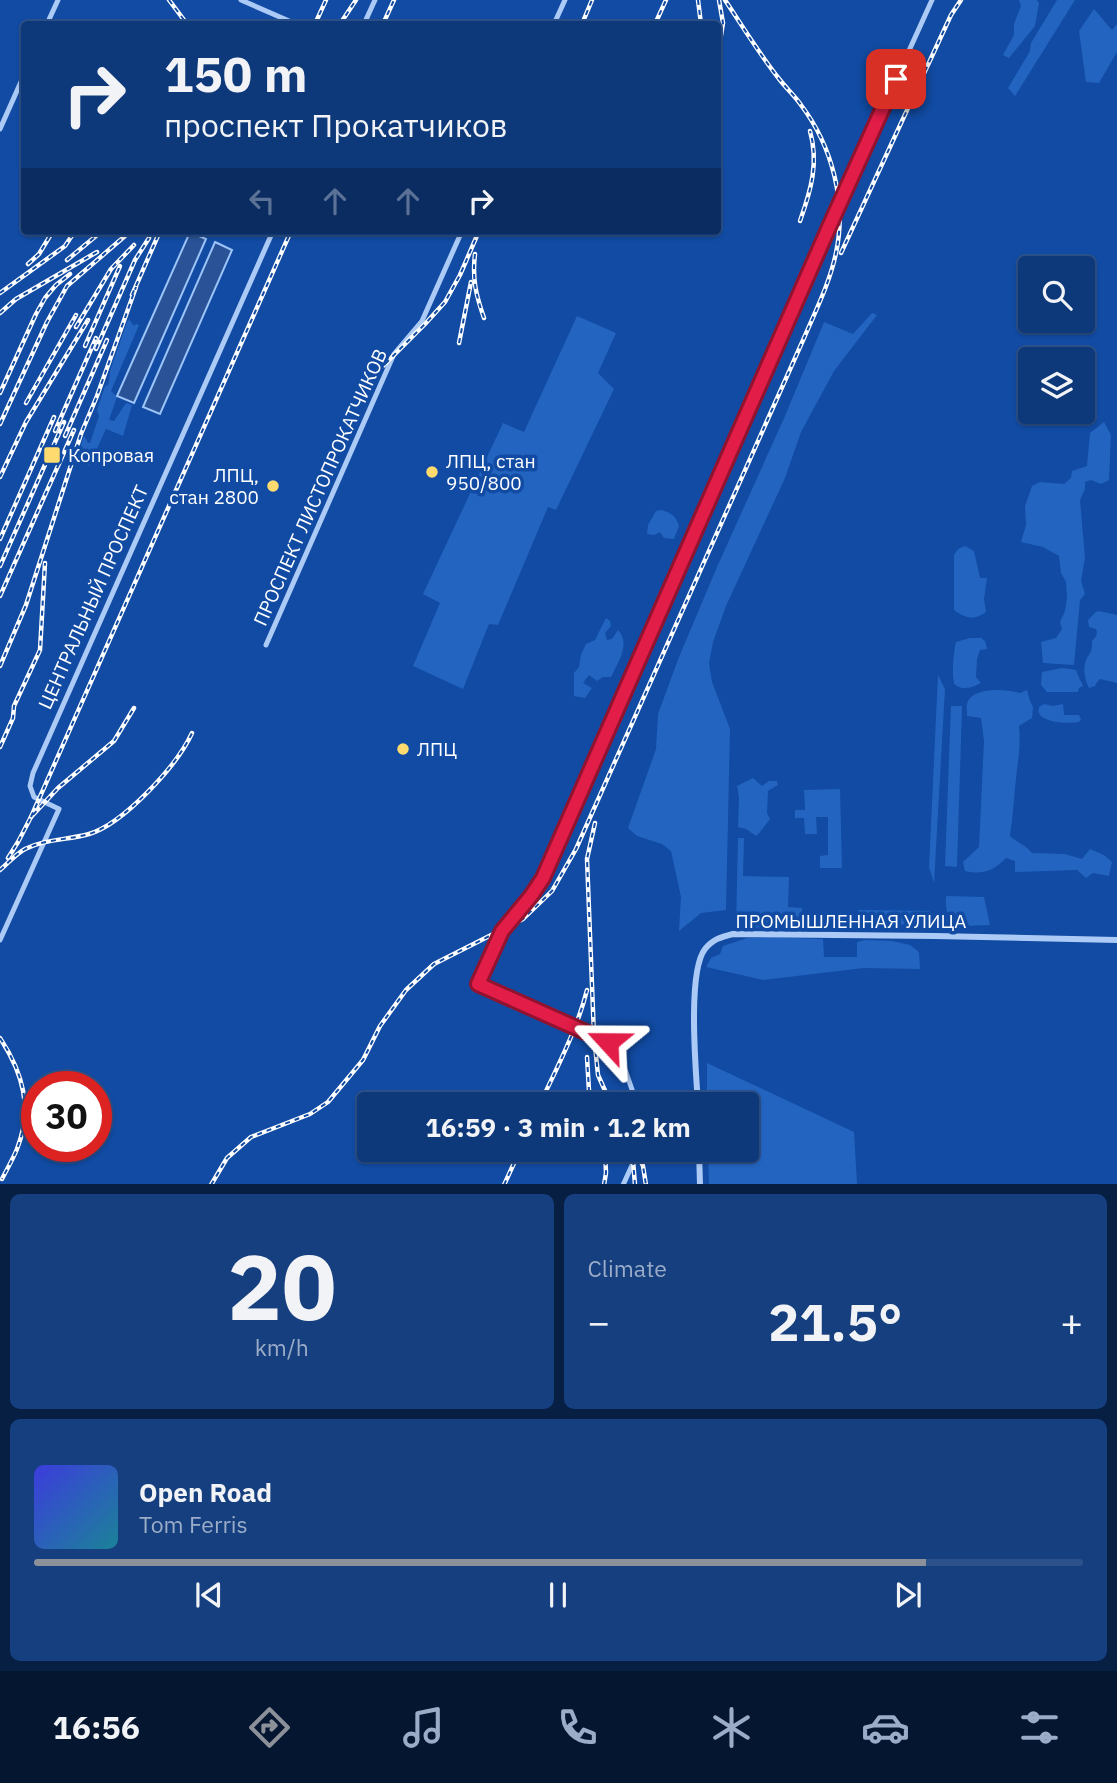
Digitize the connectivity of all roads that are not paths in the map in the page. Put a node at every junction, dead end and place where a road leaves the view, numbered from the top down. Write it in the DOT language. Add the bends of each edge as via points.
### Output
graph roads {
  1 [pos="58,0"];
  2 [pos="241,0"];
  3 [pos="375,0"];
  4 [pos="565,0"];
  5 [pos="932,0"];
  6 [pos="48,21"];
  7 [pos="289,21"];
  8 [pos="365,21"];
  9 [pos="556,21"];
  10 [pos="21,82"];
  11 [pos="0,129"];
  12 [pos="271,235"];
  13 [pos="460,235"];
  14 [pos="266,645"];
  15 [pos="0,940"];
  16 [pos="1117,940"];
  17 [pos="633,1092"];
  18 [pos="698,1092"];
  19 [pos="634,1162"];
  20 [pos="699,1162"];
  21 [pos="623,1184"];
  22 [pos="700,1184"];
  1 -- 6 [label="street"];
  2 -- 7 [label="street"];
  3 -- 8 [label="street"];
  4 -- 9 [label="street"];
  5 -- 17 [label="street" via="543,878 502,931 478,984 608,1042 619,1052"];
  10 -- 11 [label="street"];
  12 -- 15 [label="street, ЦЕНТРАЛЬНЫЙ ПРОСПЕКТ" via="33,773 30,786 34,797 59,809"];
  13 -- 14 [label="street, ПРОСПЕКТ ЛИСТОПРОКАТЧИКОВ" via="422,321 394,354"];
  16 -- 18 [label="street, ПРОМЫШЛЕННАЯ УЛИЦА" via="733,934 715,939 703,950 696,970"];
  19 -- 21 [label="street"];
  20 -- 22 [label="street"];
}
